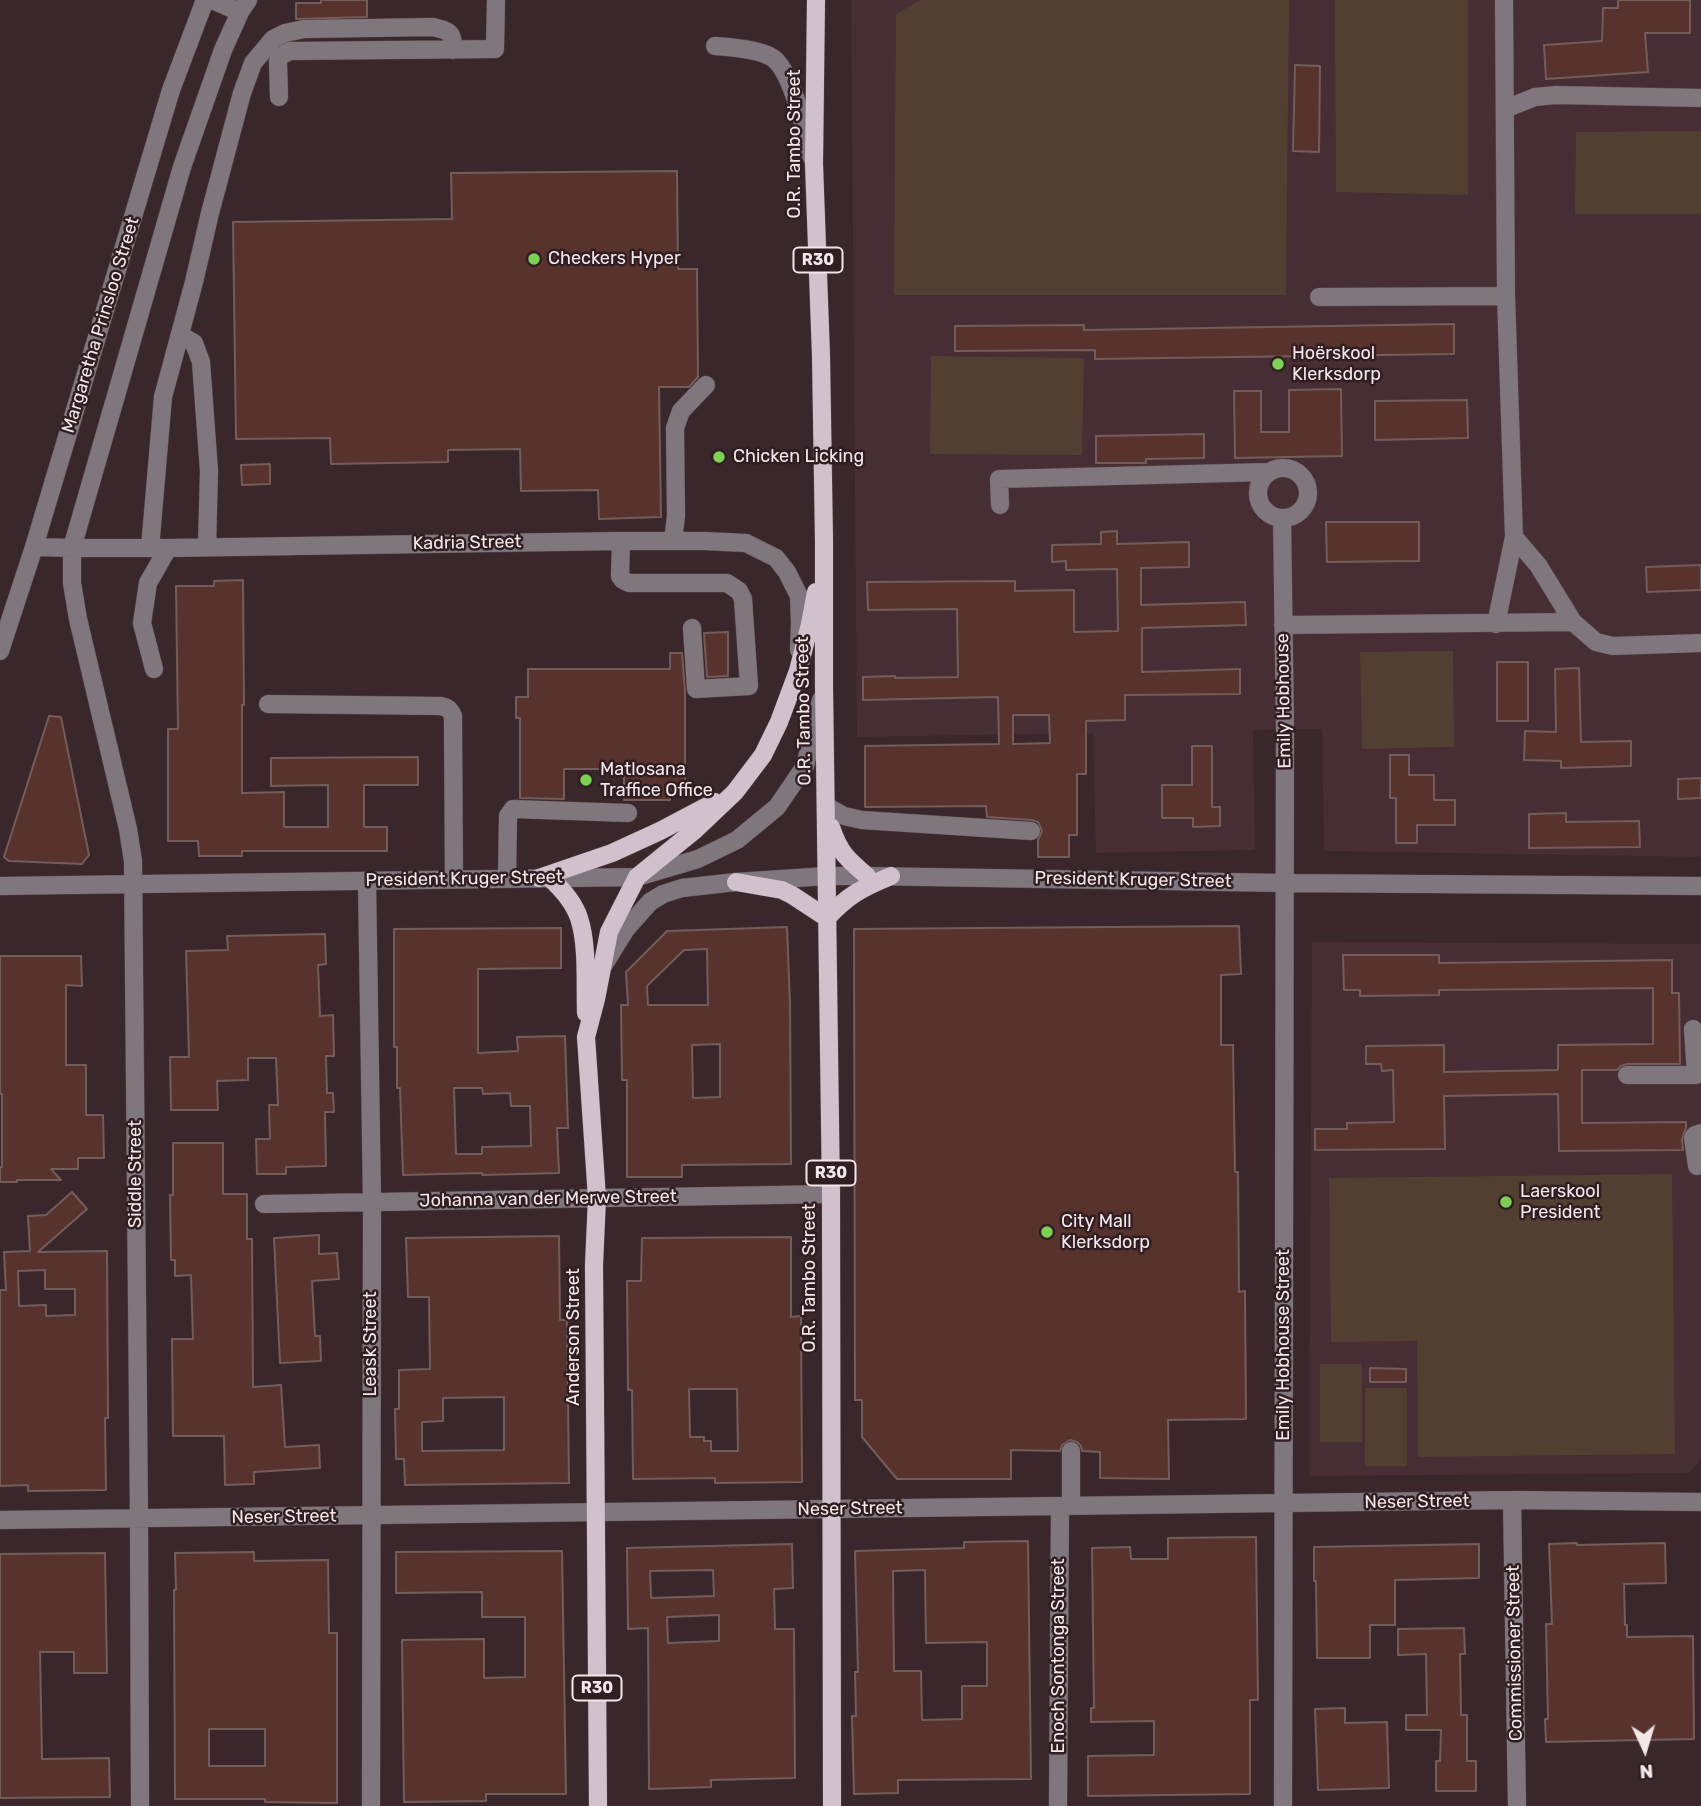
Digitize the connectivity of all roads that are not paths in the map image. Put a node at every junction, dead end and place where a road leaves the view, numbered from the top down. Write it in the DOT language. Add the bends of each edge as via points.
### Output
graph roads {
  1 [pos="205,0"];
  2 [pos="212,0"];
  3 [pos="496,0"];
  4 [pos="817,0"];
  5 [pos="1504,0"];
  6 [pos="244,6"];
  7 [pos="715,46"];
  8 [pos="453,50"];
  9 [pos="279,97"];
  10 [pos="1701,97"];
  11 [pos="1505,109"];
  12 [pos="814,164"];
  13 [pos="1319,296"];
  14 [pos="1506,296"];
  15 [pos="180,335"];
  16 [pos="706,385"];
  17 [pos="1268,472"];
  18 [pos="1000,505"];
  19 [pos="676,516"];
  20 [pos="1282,518"];
  21 [pos="1514,537"];
  22 [pos="824,540"];
  23 [pos="621,541"];
  24 [pos="673,541"];
  25 [pos="704,541"];
  26 [pos="34,547"];
  27 [pos="207,547"];
  28 [pos="72,548"];
  29 [pos="159,548"];
  30 [pos="1573,622"];
  31 [pos="1496,624"];
  32 [pos="1283,625"];
  33 [pos="692,628"];
  34 [pos="1701,643"];
  35 [pos="0,651"];
  36 [pos="153,669"];
  37 [pos="798,671"];
  38 [pos="824,686"];
  39 [pos="268,704"];
  40 [pos="735,792"];
  41 [pos="826,810"];
  42 [pos="628,813"];
  43 [pos="1031,831"];
  44 [pos="827,876"];
  45 [pos="867,876"];
  46 [pos="891,876"];
  47 [pos="637,877"];
  48 [pos="545,878"];
  49 [pos="507,879"];
  50 [pos="454,880"];
  51 [pos="367,881"];
  52 [pos="736,882"];
  53 [pos="135,883"];
  54 [pos="1284,883"];
  55 [pos="0,886"];
  56 [pos="1701,886"];
  57 [pos="827,918"];
  58 [pos="602,968"];
  59 [pos="1693,1029"];
  60 [pos="586,1037"];
  61 [pos="1698,1069"];
  62 [pos="1628,1075"];
  63 [pos="1701,1133"];
  64 [pos="1697,1166"];
  65 [pos="831,1194"];
  66 [pos="597,1198"];
  67 [pos="372,1202"];
  68 [pos="264,1204"];
  69 [pos="1071,1451"];
  70 [pos="1512,1500"];
  71 [pos="1701,1502"];
  72 [pos="1283,1503"];
  73 [pos="1065,1506"];
  74 [pos="832,1509"];
  75 [pos="597,1512"];
  76 [pos="371,1516"];
  77 [pos="139,1518"];
  78 [pos="0,1520"];
  79 [pos="140,1806"];
  80 [pos="371,1806"];
  81 [pos="598,1806"];
  82 [pos="832,1806"];
  83 [pos="1058,1806"];
  84 [pos="1283,1806"];
  85 [pos="1517,1806"];
  1 -- 26 [label="street, Margaretha Prinsloo Street" via="171,90"];
  2 -- 6 [label="street"];
  3 -- 8 [label="street" via="495,49"];
  4 -- 12 [label="main road, O.R. Tambo Street / R30"];
  5 -- 11 [label="street"];
  6 -- 28 [label="street, Margaretha Prinsloo Street" via="223,50 182,167"];
  7 -- 12 [label="street" via="771,57 783,68"];
  8 -- 9 [label="street" via="290,51 278,61"];
  8 -- 15 [label="street" via="449,32 433,27 304,29 272,38 253,63 242,93"];
  10 -- 11 [label="street" via="1556,95 1535,97"];
  11 -- 14 [label="street"];
  12 -- 22 [label="main road, O.R. Tambo Street / R30"];
  13 -- 14 [label="street"];
  14 -- 21 [label="street"];
  15 -- 27 [label="street" via="194,343 201,362 209,471"];
  15 -- 29 [label="street" via="163,397"];
  16 -- 19 [label="street" via="677,417"];
  17 -- 18 [label="street" via="999,479"];
  17 -- 20 [label="street" via="1258,487 1259,504 1272,517"];
  17 -- 20 [label="street" via="1290,469 1306,483 1306,505 1299,513"];
  19 -- 24 [label="street"];
  19 -- 25 [label="street"];
  20 -- 32 [label="street, Emily Hobhouse"];
  21 -- 30 [label="street" via="1538,565"];
  21 -- 31 [label="street"];
  22 -- 37 [label="main road, O.R. Tambo Street / R30"];
  22 -- 38 [label="main road, O.R. Tambo Street / R30"];
  23 -- 24 [label="street, Kadria Street"];
  23 -- 27 [label="street, Kadria Street"];
  23 -- 33 [label="street" via="620,576 629,583 727,583 739,591 749,686 695,689"];
  24 -- 25 [label="street, Kadria Street"];
  25 -- 37 [label="street, Kadria Street" via="746,543 776,558 787,572 799,596"];
  26 -- 28 [label="street, Kadria Street"];
  26 -- 35 [label="street, Margaretha Prinsloo Street"];
  27 -- 29 [label="street, Kadria Street"];
  28 -- 29 [label="street, Kadria Street"];
  28 -- 53 [label="street, Siddle Street" via="78,619 128,829"];
  29 -- 36 [label="street" via="142,622"];
  30 -- 31 [label="street"];
  30 -- 34 [label="street" via="1596,642 1613,646"];
  31 -- 32 [label="street"];
  32 -- 54 [label="street, Emily Hobhouse"];
  37 -- 40 [label="main road, O.R. Tambo Street / R30" via="763,755"];
  38 -- 41 [label="main road, O.R. Tambo Street / R30"];
  38 -- 47 [label="street, President Kruger Street" via="805,766 777,807 737,840 698,859"];
  39 -- 50 [label="street" via="447,707 453,716"];
  40 -- 47 [label="main road, O.R. Tambo Street / R30"];
  40 -- 48 [label="main road" via="612,853"];
  41 -- 43 [label="street" via="862,820"];
  41 -- 44 [label="main road, O.R. Tambo Street / R30"];
  41 -- 45 [label="main road" via="837,846"];
  42 -- 49 [label="street" via="513,810 508,816"];
  44 -- 45 [label="street, President Kruger Street"];
  44 -- 52 [label="street, President Kruger Street"];
  44 -- 57 [label="main road, O.R. Tambo Street / R30"];
  45 -- 46 [label="street, President Kruger Street"];
  46 -- 54 [label="street, President Kruger Street"];
  46 -- 57 [label="main road" via="862,888"];
  47 -- 48 [label="street, President Kruger Street"];
  47 -- 58 [label="main road, Anderson Street / R30" via="609,932"];
  48 -- 49 [label="street, President Kruger Street"];
  48 -- 60 [label="main road" via="562,889 579,918 585,951"];
  49 -- 50 [label="street, President Kruger Street"];
  50 -- 51 [label="street, President Kruger Street"];
  51 -- 53 [label="street, President Kruger Street"];
  51 -- 67 [label="street, Leask Street"];
  52 -- 57 [label="main road" via="782,890"];
  52 -- 58 [label="street, President Kruger Street" via="682,888 650,902 626,929"];
  53 -- 55 [label="street, President Kruger Street"];
  53 -- 77 [label="street, Siddle Street"];
  54 -- 56 [label="street, President Kruger Street"];
  54 -- 72 [label="street, Emily Hobhouse Street"];
  57 -- 65 [label="main road, O.R. Tambo Street / R30"];
  58 -- 60 [label="main road, Anderson Street / R30"];
  59 -- 61 [label="street"];
  60 -- 66 [label="main road, Anderson Street / R30"];
  61 -- 62 [label="street"];
  63 -- 64 [label="street" via="1693,1138"];
  65 -- 66 [label="street, Johanna van der Merwe Street"];
  65 -- 74 [label="main road, O.R. Tambo Street / R30"];
  66 -- 67 [label="street, Johanna van der Merwe Street"];
  66 -- 75 [label="main road, Anderson Street / R30"];
  67 -- 68 [label="street, Johanna van der Merwe Street"];
  67 -- 76 [label="street, Leask Street"];
  69 -- 73 [label="street, Enoch Sontonga Street"];
  70 -- 71 [label="street, Neser Street"];
  70 -- 72 [label="street, Neser Street"];
  70 -- 85 [label="street, Commissioner Street"];
  72 -- 73 [label="street, Neser Street"];
  72 -- 84 [label="street, Emily Hobhouse Street"];
  73 -- 74 [label="street, Neser Street"];
  73 -- 83 [label="street, Enoch Sontonga Street"];
  74 -- 75 [label="street, Neser Street"];
  74 -- 82 [label="main road, O.R. Tambo Street / R30"];
  75 -- 76 [label="street, Neser Street"];
  75 -- 81 [label="main road, Anderson Street / R30"];
  76 -- 77 [label="street, Neser Street"];
  76 -- 80 [label="street, Leask Street"];
  77 -- 78 [label="street, Neser Street"];
  77 -- 79 [label="street, Siddle Street"];
}
